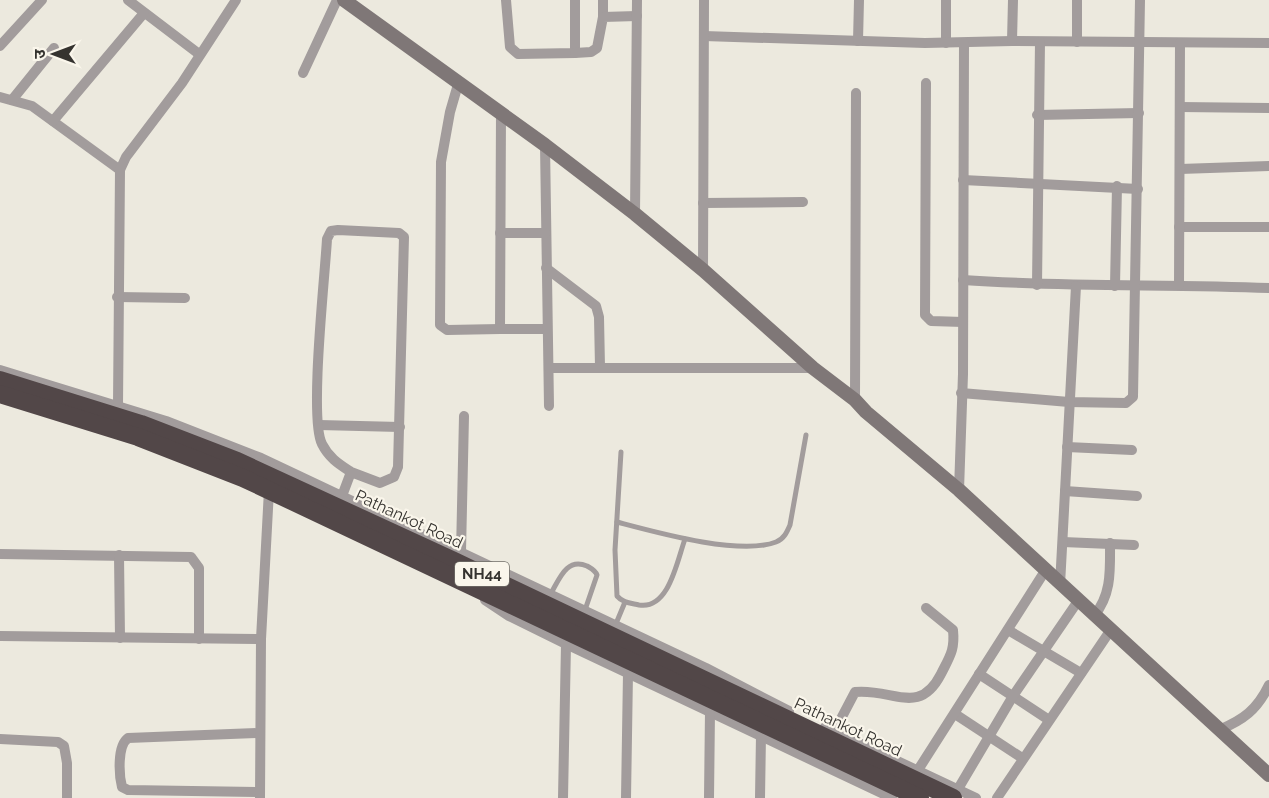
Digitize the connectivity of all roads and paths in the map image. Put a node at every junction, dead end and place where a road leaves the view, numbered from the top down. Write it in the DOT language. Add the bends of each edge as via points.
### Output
graph roads {
  1 [pos="42,0"];
  2 [pos="128,0"];
  3 [pos="236,0"];
  4 [pos="337,0"];
  5 [pos="344,0"];
  6 [pos="506,0"];
  7 [pos="575,0"];
  8 [pos="603,0"];
  9 [pos="637,0"];
  10 [pos="704,0"];
  11 [pos="859,0"];
  12 [pos="946,0"];
  13 [pos="1012,0"];
  14 [pos="1077,0"];
  15 [pos="1140,0"];
  16 [pos="144,13"];
  17 [pos="637,16"];
  18 [pos="603,17"];
  19 [pos="704,36"];
  20 [pos="858,41"];
  21 [pos="1012,41"];
  22 [pos="1040,42"];
  23 [pos="1077,42"];
  24 [pos="946,43"];
  25 [pos="964,43"];
  26 [pos="1139,43"];
  27 [pos="1180,43"];
  28 [pos="1269,43"];
  29 [pos="0,46"];
  30 [pos="54,48"];
  31 [pos="575,53"];
  32 [pos="199,54"];
  33 [pos="303,73"];
  34 [pos="459,81"];
  35 [pos="926,83"];
  36 [pos="856,93"];
  37 [pos="0,98"];
  38 [pos="12,100"];
  39 [pos="1180,107"];
  40 [pos="1269,108"];
  41 [pos="501,113"];
  42 [pos="1139,113"];
  43 [pos="1037,115"];
  44 [pos="53,121"];
  45 [pos="545,145"];
  46 [pos="1269,166"];
  47 [pos="1180,169"];
  48 [pos="120,170"];
  49 [pos="963,180"];
  50 [pos="1036,183"];
  51 [pos="1117,186"];
  52 [pos="1138,189"];
  53 [pos="803,202"];
  54 [pos="703,203"];
  55 [pos="634,214"];
  56 [pos="1179,227"];
  57 [pos="1269,227"];
  58 [pos="500,233"];
  59 [pos="546,233"];
  60 [pos="546,268"];
  61 [pos="703,270"];
  62 [pos="963,280"];
  63 [pos="1037,285"];
  64 [pos="1135,285"];
  65 [pos="1179,285"];
  66 [pos="1076,286"];
  67 [pos="1115,286"];
  68 [pos="1269,288"];
  69 [pos="117,297"];
  70 [pos="184,298"];
  71 [pos="963,322"];
  72 [pos="500,329"];
  73 [pos="547,329"];
  74 [pos="549,368"];
  75 [pos="600,368"];
  76 [pos="813,368"];
  77 [pos="0,370"];
  78 [pos="0,380"];
  79 [pos="961,393"];
  80 [pos="0,394"];
  81 [pos="855,400"];
  82 [pos="1069,402"];
  83 [pos="118,406"];
  84 [pos="549,406"];
  85 [pos="464,416"];
  86 [pos="319,425"];
  87 [pos="400,427"];
  88 [pos="806,435"];
  89 [pos="1067,447"];
  90 [pos="1132,450"];
  91 [pos="621,452"];
  92 [pos="351,472"];
  93 [pos="268,490"];
  94 [pos="959,490"];
  95 [pos="1065,491"];
  96 [pos="342,496"];
  97 [pos="1137,496"];
  98 [pos="616,522"];
  99 [pos="685,539"];
  100 [pos="1063,542"];
  101 [pos="1110,543"];
  102 [pos="1134,545"];
  103 [pos="461,552"];
  104 [pos="0,554"];
  105 [pos="119,555"];
  106 [pos="1045,571"];
  107 [pos="446,574"];
  108 [pos="1060,585"];
  109 [pos="548,599"];
  110 [pos="1077,601"];
  111 [pos="625,602"];
  112 [pos="926,608"];
  113 [pos="585,610"];
  114 [pos="1094,616"];
  115 [pos="1008,630"];
  116 [pos="614,631"];
  117 [pos="1110,631"];
  118 [pos="0,636"];
  119 [pos="120,638"];
  120 [pos="199,639"];
  121 [pos="261,639"];
  122 [pos="566,644"];
  123 [pos="1044,651"];
  124 [pos="628,673"];
  125 [pos="1081,673"];
  126 [pos="979,674"];
  127 [pos="1269,685"];
  128 [pos="1013,696"];
  129 [pos="710,711"];
  130 [pos="955,714"];
  131 [pos="1049,720"];
  132 [pos="1219,730"];
  133 [pos="834,732"];
  134 [pos="260,734"];
  135 [pos="761,735"];
  136 [pos="989,737"];
  137 [pos="0,739"];
  138 [pos="1022,758"];
  139 [pos="918,770"];
  140 [pos="1269,775"];
  141 [pos="956,793"];
  142 [pos="260,795"];
  143 [pos="67,798"];
  144 [pos="563,798"];
  145 [pos="626,798"];
  146 [pos="709,798"];
  147 [pos="760,798"];
  148 [pos="892,798"];
  149 [pos="920,798"];
  150 [pos="976,798"];
  151 [pos="997,798"];
  1 -- 29 [label="street"];
  2 -- 16 [label="street"];
  3 -- 32 [label="street"];
  4 -- 33 [label="street"];
  5 -- 34 [label="street"];
  6 -- 31 [label="street" via="513,53"];
  7 -- 31 [label="street"];
  8 -- 18 [label="street"];
  9 -- 17 [label="street"];
  10 -- 19 [label="street"];
  11 -- 20 [label="street"];
  12 -- 24 [label="street"];
  13 -- 21 [label="street"];
  14 -- 23 [label="street"];
  15 -- 26 [label="street"];
  16 -- 32 [label="street"];
  16 -- 44 [label="street"];
  17 -- 18 [label="street"];
  17 -- 55 [label="street"];
  18 -- 31 [label="street" via="597,48"];
  19 -- 20 [label="street"];
  19 -- 54 [label="street"];
  20 -- 24 [label="street"];
  21 -- 22 [label="street"];
  21 -- 25 [label="street"];
  22 -- 23 [label="street"];
  22 -- 43 [label="street"];
  23 -- 26 [label="street"];
  24 -- 25 [label="street"];
  25 -- 49 [label="street"];
  26 -- 27 [label="street"];
  26 -- 42 [label="street"];
  27 -- 28 [label="street"];
  27 -- 39 [label="street"];
  30 -- 38 [label="street"];
  32 -- 48 [label="street"];
  34 -- 41 [label="street"];
  34 -- 72 [label="street" via="442,147 440,325 447,330"];
  35 -- 71 [label="street" via="925,311 931,321"];
  36 -- 81 [label="street"];
  37 -- 38 [label="street"];
  38 -- 44 [label="street" via="32,106"];
  39 -- 40 [label="street"];
  39 -- 47 [label="street"];
  41 -- 45 [label="street"];
  41 -- 58 [label="street"];
  42 -- 43 [label="street"];
  42 -- 52 [label="street"];
  43 -- 50 [label="street"];
  44 -- 48 [label="street"];
  45 -- 55 [label="street"];
  45 -- 59 [label="street"];
  46 -- 47 [label="street"];
  47 -- 56 [label="street"];
  48 -- 69 [label="street"];
  49 -- 50 [label="street"];
  49 -- 62 [label="street"];
  50 -- 51 [label="street"];
  50 -- 63 [label="street"];
  51 -- 52 [label="street"];
  51 -- 67 [label="street"];
  52 -- 64 [label="street"];
  53 -- 54 [label="street"];
  54 -- 61 [label="street"];
  55 -- 61 [label="street"];
  56 -- 57 [label="street"];
  56 -- 65 [label="street"];
  58 -- 59 [label="street"];
  58 -- 72 [label="street"];
  59 -- 60 [label="street"];
  60 -- 73 [label="street"];
  60 -- 75 [label="street" via="596,306"];
  61 -- 76 [label="street"];
  62 -- 63 [label="street"];
  62 -- 71 [label="street"];
  63 -- 66 [label="street"];
  64 -- 65 [label="street"];
  64 -- 67 [label="street"];
  64 -- 82 [label="street" via="1133,397 1126,403"];
  65 -- 68 [label="street"];
  66 -- 67 [label="street"];
  66 -- 82 [label="street"];
  69 -- 70 [label="street"];
  69 -- 83 [label="street"];
  71 -- 79 [label="street"];
  72 -- 73 [label="street"];
  73 -- 74 [label="street"];
  74 -- 75 [label="street"];
  74 -- 84 [label="street"];
  75 -- 76 [label="street"];
  76 -- 81 [label="street"];
  77 -- 83 [label="street"];
  78 -- 109 [label="highway, Pathankot Road / NH44" via="141,424 237,461"];
  79 -- 82 [label="street"];
  79 -- 94 [label="street"];
  80 -- 93 [label="highway, NH44" via="138,437"];
  81 -- 94 [label="street"];
  82 -- 89 [label="street"];
  83 -- 96 [label="street" via="220,441"];
  85 -- 103 [label="street"];
  86 -- 87 [label="street"];
  86 -- 87 [label="street" via="327,239 332,231 338,230 399,233 404,237"];
  86 -- 92 [label="street" via="321,442 332,459"];
  87 -- 92 [label="street" via="394,477 380,483"];
  88 -- 99 [label="lane" via="793,510 782,539 775,543 726,544"];
  89 -- 90 [label="street"];
  89 -- 95 [label="street"];
  91 -- 98 [label="lane"];
  92 -- 96 [label="street"];
  93 -- 107 [label="highway, NH44"];
  93 -- 121 [label="street"];
  94 -- 106 [label="street"];
  95 -- 97 [label="street"];
  95 -- 100 [label="street"];
  96 -- 103 [label="street"];
  98 -- 99 [label="lane"];
  98 -- 111 [label="lane" via="615,591"];
  99 -- 111 [label="lane" via="658,600 644,605"];
  100 -- 101 [label="street"];
  100 -- 108 [label="street"];
  101 -- 102 [label="street"];
  101 -- 114 [label="street" via="1109,589"];
  103 -- 109 [label="street"];
  104 -- 105 [label="street"];
  105 -- 119 [label="street"];
  105 -- 120 [label="street" via="182,556 195,560 199,568"];
  106 -- 108 [label="street"];
  106 -- 115 [label="street"];
  107 -- 122 [label="street" via="509,616"];
  107 -- 149 [label="highway, NH44"];
  108 -- 110 [label="street"];
  109 -- 113 [label="street"];
  109 -- 113 [label="lane" via="570,565 577,563 593,569 597,578"];
  109 -- 116 [label="highway, Pathankot Road / NH44"];
  110 -- 114 [label="street"];
  110 -- 123 [label="street"];
  111 -- 116 [label="lane"];
  112 -- 133 [label="street" via="953,630 955,648 935,686 924,696 911,699 855,692"];
  113 -- 116 [label="street"];
  114 -- 117 [label="street"];
  115 -- 123 [label="street"];
  115 -- 126 [label="street"];
  116 -- 133 [label="street"];
  116 -- 141 [label="highway, Pathankot Road / NH44"];
  117 -- 125 [label="street"];
  117 -- 132 [label="street"];
  118 -- 119 [label="street"];
  119 -- 120 [label="street"];
  120 -- 121 [label="street"];
  121 -- 134 [label="street"];
  122 -- 124 [label="street"];
  122 -- 144 [label="street"];
  123 -- 125 [label="street"];
  123 -- 128 [label="street"];
  124 -- 129 [label="street"];
  124 -- 145 [label="street"];
  125 -- 131 [label="street"];
  126 -- 128 [label="street"];
  126 -- 130 [label="street"];
  127 -- 132 [label="street" via="1262,701 1245,719"];
  128 -- 131 [label="street"];
  128 -- 136 [label="street"];
  129 -- 135 [label="street"];
  129 -- 146 [label="street"];
  130 -- 136 [label="street"];
  130 -- 139 [label="street"];
  131 -- 138 [label="street"];
  132 -- 140 [label="street"];
  133 -- 139 [label="street"];
  134 -- 142 [label="street"];
  134 -- 142 [label="street" via="128,738 121,750 120,781 128,789"];
  135 -- 147 [label="street"];
  135 -- 148 [label="street"];
  136 -- 138 [label="street"];
  136 -- 141 [label="street"];
  137 -- 143 [label="street" via="58,742 64,746"];
  138 -- 151 [label="street"];
  139 -- 141 [label="street"];
  141 -- 150 [label="street"];
}
